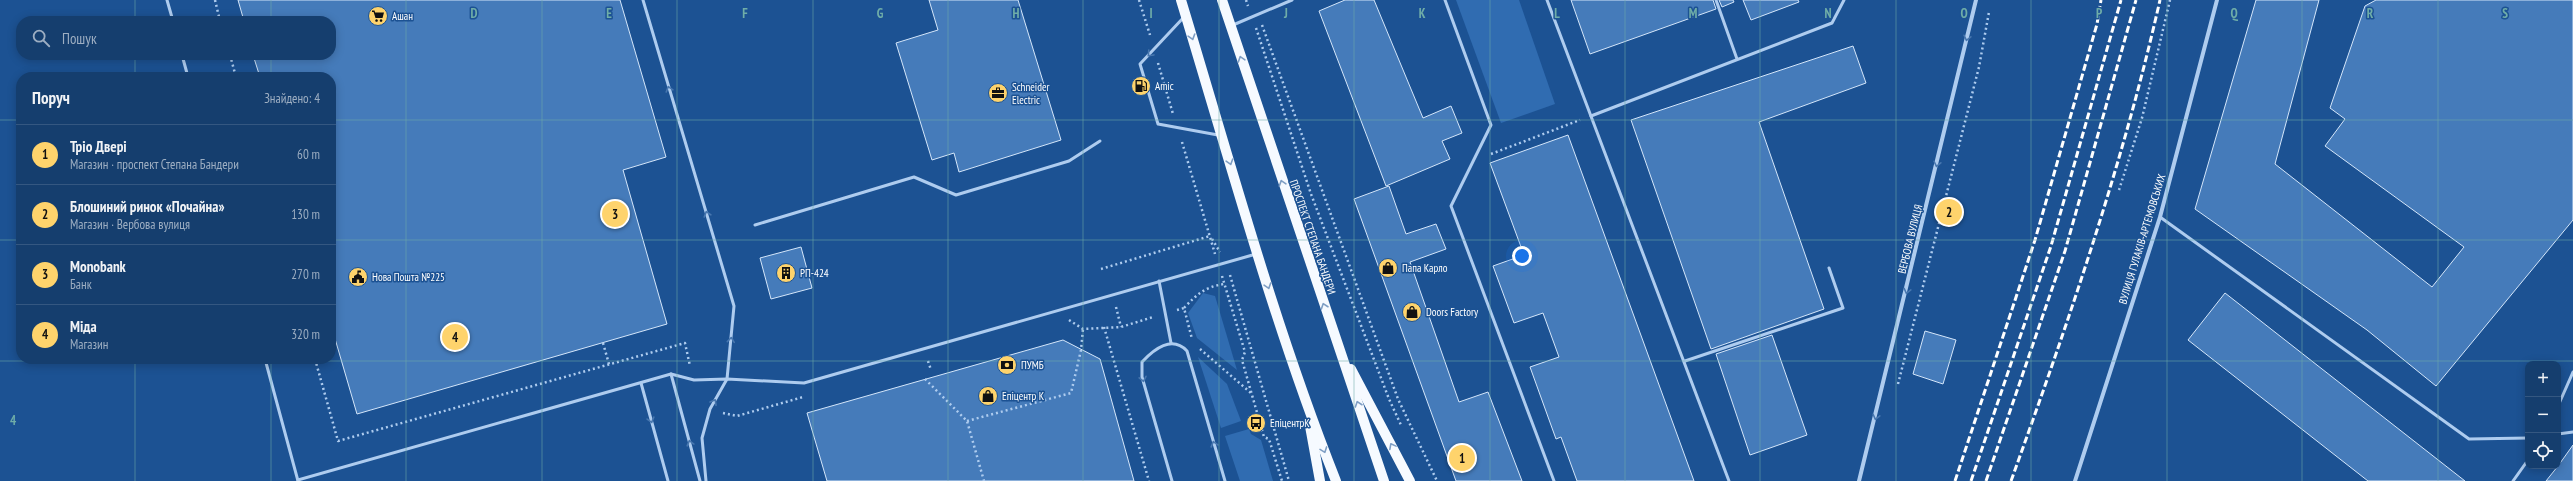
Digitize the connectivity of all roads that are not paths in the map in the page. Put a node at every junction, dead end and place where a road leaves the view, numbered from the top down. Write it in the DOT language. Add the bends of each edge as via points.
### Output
graph roads {
  1 [pos="167,0"];
  2 [pos="643,0"];
  3 [pos="1181,0"];
  4 [pos="1222,0"];
  5 [pos="1292,0"];
  6 [pos="1445,0"];
  7 [pos="1547,0"];
  8 [pos="1716,0"];
  9 [pos="1844,0"];
  10 [pos="1976,0"];
  11 [pos="2217,0"];
  12 [pos="172,16"];
  13 [pos="1186,16"];
  14 [pos="1231,26"];
  15 [pos="1737,59"];
  16 [pos="183,60"];
  17 [pos="187,72"];
  18 [pos="1591,116"];
  19 [pos="1222,136"];
  20 [pos="1100,141"];
  21 [pos="2160,217"];
  22 [pos="755,225"];
  23 [pos="1258,254"];
  24 [pos="1829,268"];
  25 [pos="1159,281"];
  26 [pos="1337,342"];
  27 [pos="1171,343"];
  28 [pos="1685,361"];
  29 [pos="265,364"];
  30 [pos="2573,372"];
  31 [pos="671,374"];
  32 [pos="727,379"];
  33 [pos="641,383"];
  34 [pos="2561,399"];
  35 [pos="1306,400"];
  36 [pos="2573,432"];
  37 [pos="2561,434"];
  38 [pos="2525,438"];
  39 [pos="2525,464"];
  40 [pos="298,480"];
  41 [pos="668,481"];
  42 [pos="700,481"];
  43 [pos="706,481"];
  44 [pos="1172,481"];
  45 [pos="1225,481"];
  46 [pos="1320,481"];
  47 [pos="1336,481"];
  48 [pos="1384,481"];
  49 [pos="1410,481"];
  50 [pos="1554,481"];
  51 [pos="1729,481"];
  52 [pos="1859,481"];
  53 [pos="2075,481"];
  54 [pos="2513,481"];
  1 -- 12 [label="lane"];
  32 -- 2 [label="lane, one-way" via="734,306"];
  3 -- 13 [label="main road"];
  4 -- 14 [label="main road, ПРОСПЕКТ СТЕПАНА БАНДЕРИ"];
  5 -- 14 [label="lane"];
  6 -- 50 [label="lane" via="1491,125 1452,206"];
  7 -- 18 [label="lane"];
  8 -- 15 [label="lane"];
  9 -- 15 [label="lane" via="1832,23"];
  10 -- 52 [label="street, ВЕРБОВА ВУЛИЦЯ, one-way"];
  11 -- 21 [label="street, ВУЛИЦЯ ГУЛАКІВ-АРТЕМОВСЬКИХ"];
  13 -- 19 [label="main road, one-way"];
  13 -- 19 [label="lane, one-way" via="1140,64 1158,124"];
  26 -- 14 [label="main road, ПРОСПЕКТ СТЕПАНА БАНДЕРИ, one-way"];
  15 -- 18 [label="lane"];
  16 -- 17 [label="lane"];
  18 -- 28 [label="lane"];
  19 -- 23 [label="main road, one-way"];
  20 -- 22 [label="lane" via="1069,161 956,195 914,177"];
  21 -- 38 [label="lane" via="2469,439"];
  21 -- 53 [label="street, ВУЛИЦЯ ГУЛАКІВ-АРТЕМОВСЬКИХ"];
  23 -- 25 [label="lane"];
  23 -- 35 [label="main road, one-way"];
  24 -- 28 [label="lane" via="1843,308"];
  25 -- 27 [label="lane"];
  25 -- 32 [label="lane" via="804,383"];
  48 -- 26 [label="main road, ПРОСПЕКТ СТЕПАНА БАНДЕРИ, one-way"];
  49 -- 26 [label="main road, one-way"];
  27 -- 44 [label="lane, one-way" via="1158,348 1142,362 1142,377"];
  45 -- 27 [label="lane, one-way" via="1187,351 1181,345"];
  28 -- 51 [label="lane"];
  29 -- 40 [label="lane"];
  30 -- 34 [label="lane"];
  31 -- 32 [label="lane" via="694,380"];
  31 -- 33 [label="lane"];
  42 -- 31 [label="lane, one-way"];
  43 -- 32 [label="lane, one-way" via="702,438 710,409"];
  33 -- 40 [label="lane"];
  33 -- 41 [label="lane, one-way"];
  35 -- 46 [label="main road"];
  35 -- 47 [label="main road, one-way"];
  36 -- 37 [label="lane"];
  39 -- 54 [label="lane"];
}
